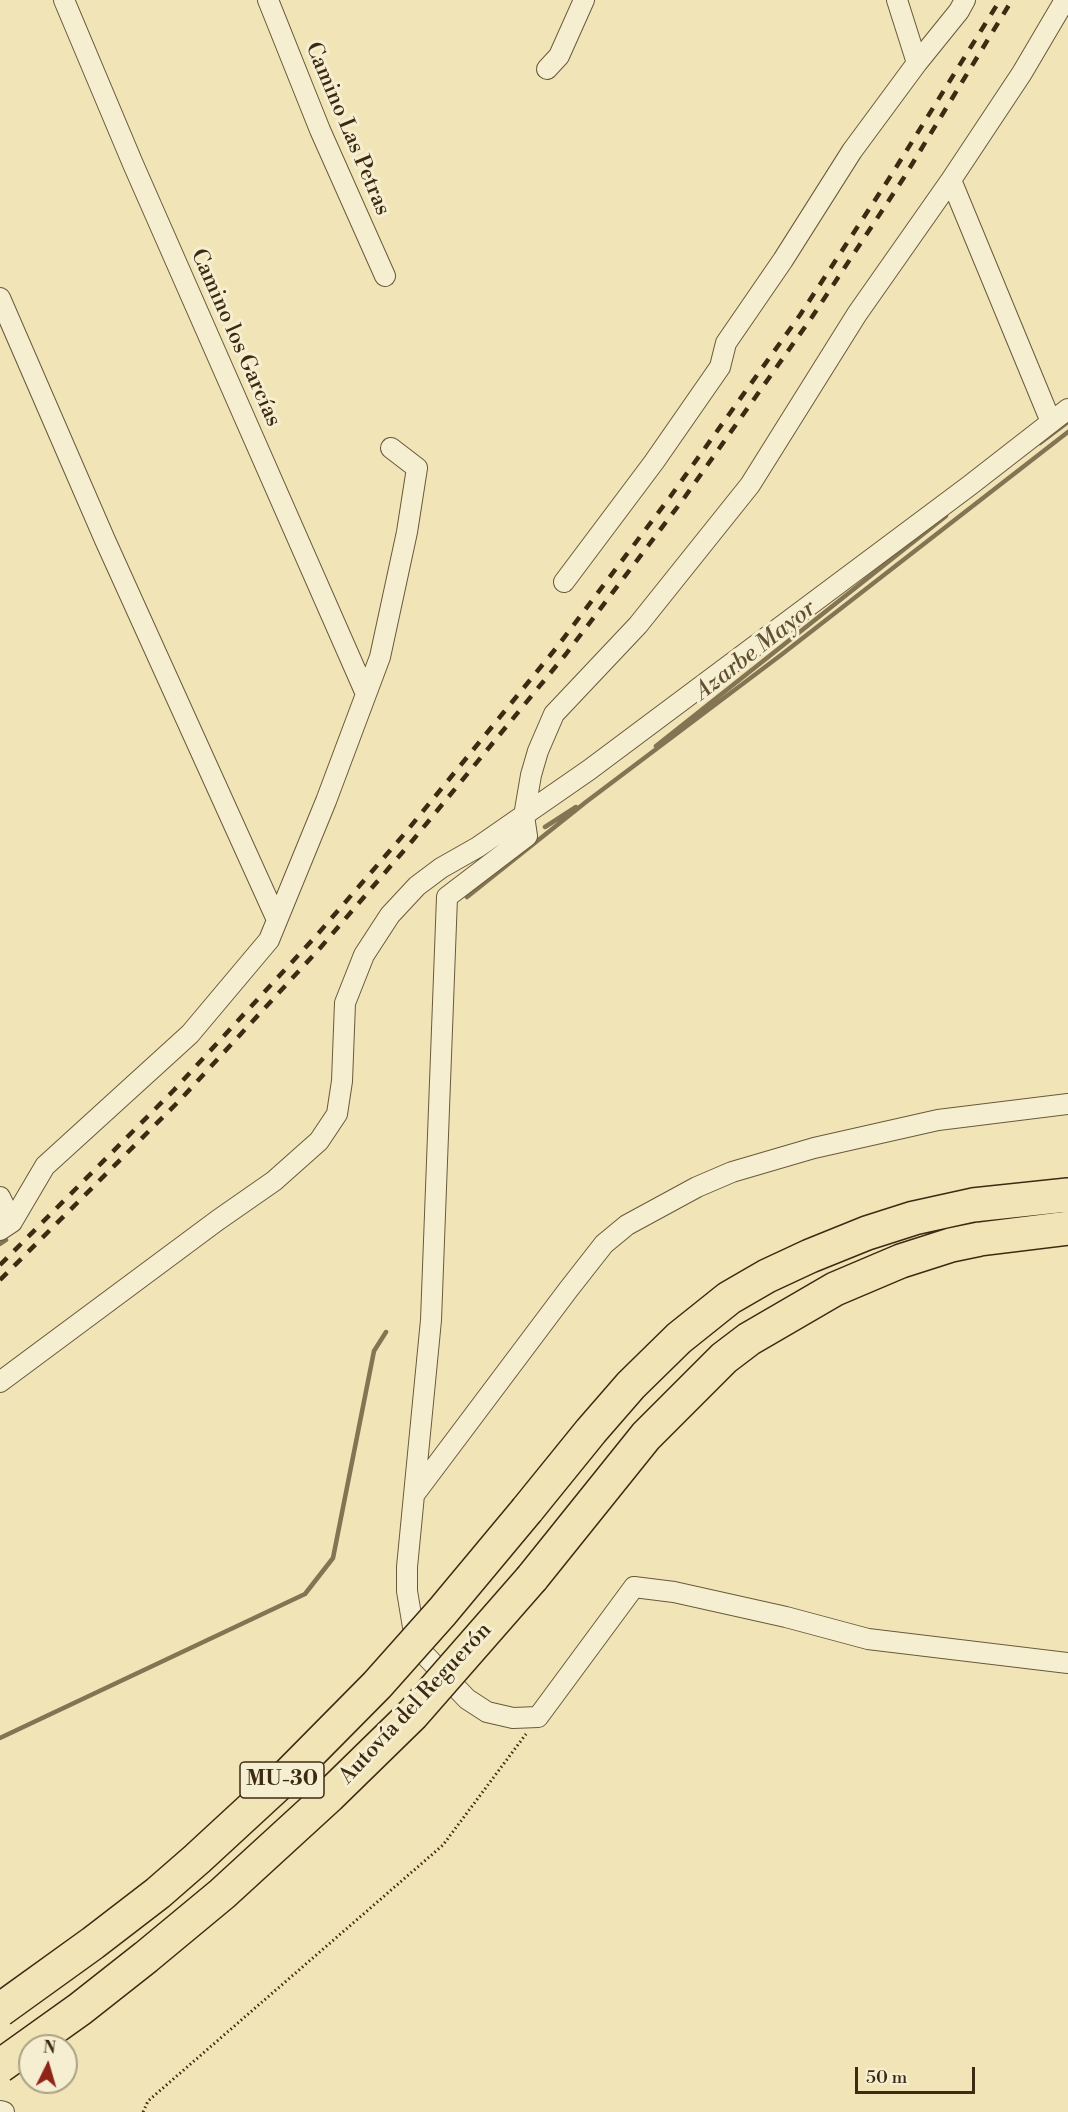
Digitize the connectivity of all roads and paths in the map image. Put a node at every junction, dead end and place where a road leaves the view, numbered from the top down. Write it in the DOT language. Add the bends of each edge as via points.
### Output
graph roads {
  1 [pos="64,0"];
  2 [pos="268,0"];
  3 [pos="584,0"];
  4 [pos="897,0"];
  5 [pos="965,0"];
  6 [pos="1065,0"];
  7 [pos="917,63"];
  8 [pos="547,69"];
  9 [pos="951,180"];
  10 [pos="385,276"];
  11 [pos="0,298"];
  12 [pos="1068,409"];
  13 [pos="1051,422"];
  14 [pos="391,448"];
  15 [pos="564,582"];
  16 [pos="366,694"];
  17 [pos="524,816"];
  18 [pos="277,920"];
  19 [pos="1068,1104"];
  20 [pos="1068,1195"];
  21 [pos="0,1197"];
  22 [pos="6,1226"];
  23 [pos="1068,1228"];
  24 [pos="0,1382"];
  25 [pos="414,1495"];
  26 [pos="1068,1663"];
  27 [pos="538,1717"];
  28 [pos="0,2010"];
  29 [pos="0,2066"];
  30 [pos="143,2112"];
  1 -- 16 [label="street, Camino los Garcías"];
  2 -- 10 [label="street, Camino Las Petras"];
  3 -- 8 [label="street" via="559,56"];
  4 -- 7 [label="street"];
  5 -- 7 [label="street"];
  6 -- 9 [label="street"];
  7 -- 15 [label="street" via="852,151 726,343 720,367"];
  9 -- 13 [label="street"];
  9 -- 17 [label="street" via="857,314 750,485 638,625 554,714 538,750"];
  11 -- 18 [label="street"];
  12 -- 13 [label="street"];
  13 -- 17 [label="street"];
  14 -- 16 [label="street" via="417,468 408,532 380,657"];
  16 -- 18 [label="street"];
  17 -- 24 [label="street" via="417,886 390,915 364,955 345,1003 337,1114 319,1141 274,1181"];
  17 -- 25 [label="street" via="527,836 447,897 431,1320"];
  18 -- 22 [label="street" via="269,939 190,1034 45,1166"];
  19 -- 25 [label="street" via="938,1120 814,1148 732,1172 627,1225 604,1244"];
  20 -- 28 [label="highway, Autovía del Reguerón / MU-30, bridge" via="973,1205 914,1218 839,1243 729,1298 679,1338 632,1385 384,1678 287,1776 158,1893"];
  21 -- 22 [label="street"];
  23 -- 29 [label="highway, Autovía del Reguerón / MU-30, bridge" via="951,1245 901,1261 807,1304 723,1358 669,1411 532,1578 413,1714 222,1894 146,1958"];
  25 -- 27 [label="street" via="407,1592 413,1627 424,1654 467,1699 487,1712 513,1718"];
  26 -- 27 [label="street" via="868,1639 675,1592 634,1587"];
  27 -- 30 [label="path" via="443,1845 148,2101"];
}
